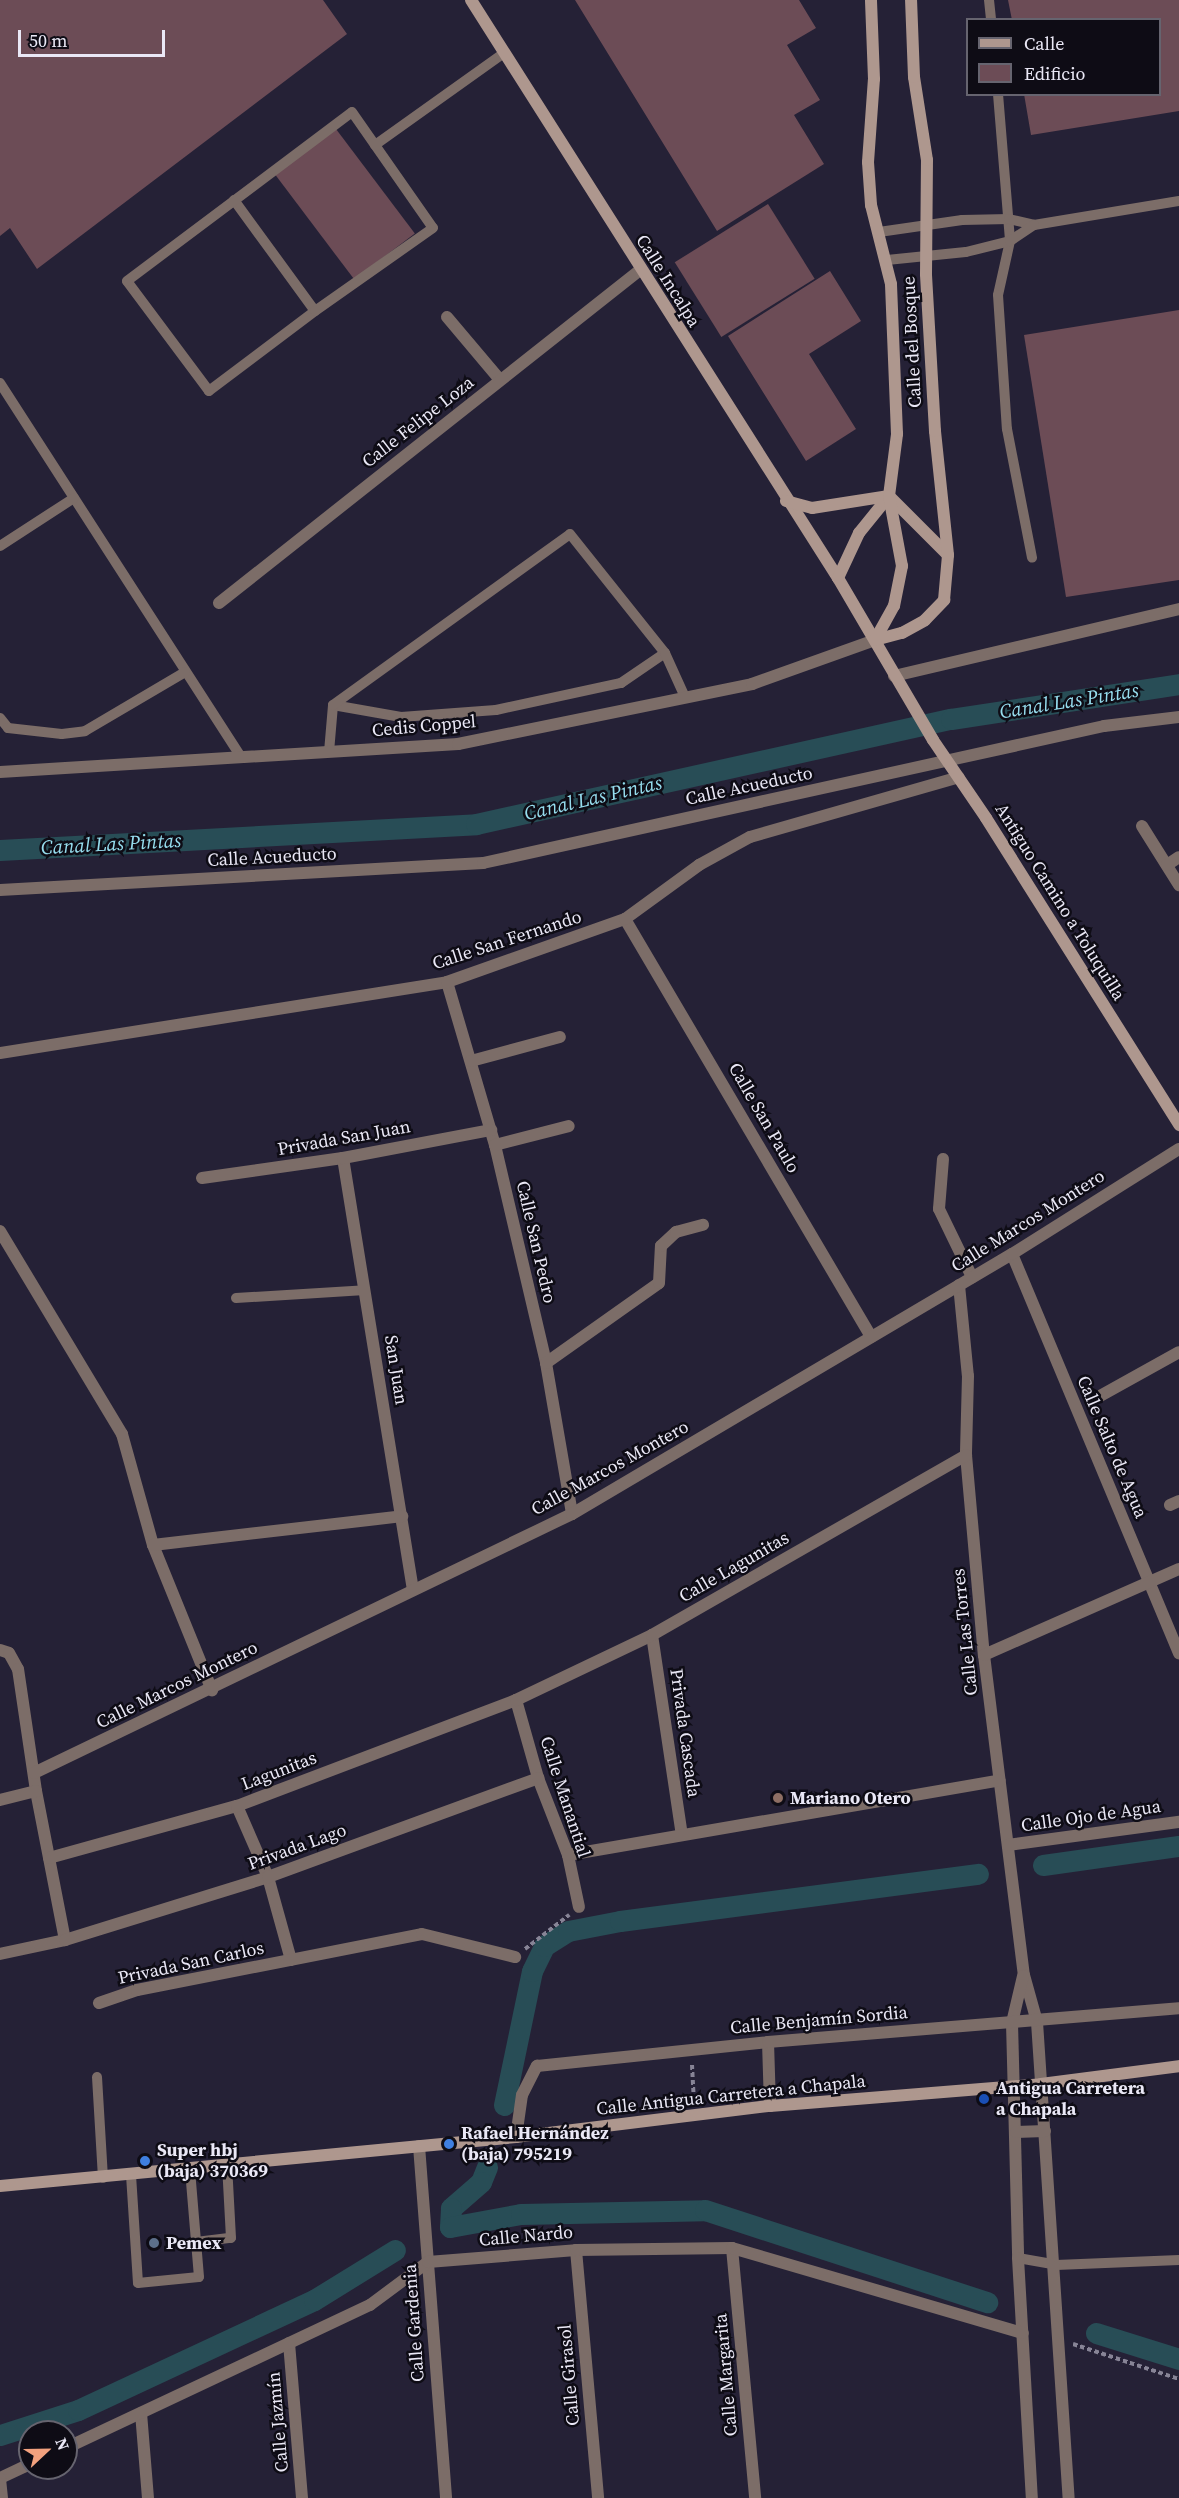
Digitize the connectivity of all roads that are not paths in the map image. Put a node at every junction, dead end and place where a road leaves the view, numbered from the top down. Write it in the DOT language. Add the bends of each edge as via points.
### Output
graph roads {
  1 [pos="471,0"];
  2 [pos="871,0"];
  3 [pos="910,0"];
  4 [pos="989,0"];
  5 [pos="991,18"];
  6 [pos="504,53"];
  7 [pos="998,96"];
  8 [pos="375,145"];
  9 [pos="234,200"];
  10 [pos="1179,201"];
  11 [pos="1009,219"];
  12 [pos="927,224"];
  13 [pos="1034,225"];
  14 [pos="879,232"];
  15 [pos="1010,241"];
  16 [pos="926,257"];
  17 [pos="886,260"];
  18 [pos="640,270"];
  19 [pos="315,311"];
  20 [pos="447,317"];
  21 [pos="500,380"];
  22 [pos="0,383"];
  23 [pos="890,496"];
  24 [pos="74,498"];
  25 [pos="786,501"];
  26 [pos="0,546"];
  27 [pos="948,555"];
  28 [pos="1032,558"];
  29 [pos="838,578"];
  30 [pos="219,603"];
  31 [pos="1179,609"];
  32 [pos="875,640"];
  33 [pos="665,653"];
  34 [pos="185,672"];
  35 [pos="894,676"];
  36 [pos="686,697"];
  37 [pos="333,705"];
  38 [pos="1179,717"];
  39 [pos="0,718"];
  40 [pos="329,752"];
  41 [pos="241,757"];
  42 [pos="948,761"];
  43 [pos="0,772"];
  44 [pos="959,777"];
  45 [pos="1142,826"];
  46 [pos="1179,857"];
  47 [pos="1167,866"];
  48 [pos="1179,885"];
  49 [pos="0,890"];
  50 [pos="625,918"];
  51 [pos="447,982"];
  52 [pos="560,1037"];
  53 [pos="0,1053"];
  54 [pos="471,1061"];
  55 [pos="1179,1125"];
  56 [pos="569,1126"];
  57 [pos="491,1130"];
  58 [pos="495,1145"];
  59 [pos="1179,1149"];
  60 [pos="343,1158"];
  61 [pos="943,1159"];
  62 [pos="202,1178"];
  63 [pos="703,1225"];
  64 [pos="0,1231"];
  65 [pos="1012,1254"];
  66 [pos="972,1277"];
  67 [pos="959,1285"];
  68 [pos="365,1290"];
  69 [pos="236,1298"];
  70 [pos="872,1337"];
  71 [pos="1179,1352"];
  72 [pos="546,1363"];
  73 [pos="1100,1396"];
  74 [pos="966,1455"];
  75 [pos="572,1514"];
  76 [pos="402,1516"];
  77 [pos="153,1545"];
  78 [pos="1179,1569"];
  79 [pos="1150,1584"];
  80 [pos="413,1588"];
  81 [pos="652,1635"];
  82 [pos="5,1652"];
  83 [pos="1179,1654"];
  84 [pos="984,1655"];
  85 [pos="212,1690"];
  86 [pos="516,1700"];
  87 [pos="34,1773"];
  88 [pos="538,1778"];
  89 [pos="1000,1780"];
  90 [pos="36,1791"];
  91 [pos="0,1800"];
  92 [pos="237,1806"];
  93 [pos="1179,1822"];
  94 [pos="682,1835"];
  95 [pos="1008,1845"];
  96 [pos="568,1855"];
  97 [pos="49,1858"];
  98 [pos="268,1877"];
  99 [pos="579,1907"];
  100 [pos="65,1940"];
  101 [pos="0,1953"];
  102 [pos="515,1957"];
  103 [pos="291,1960"];
  104 [pos="1024,1975"];
  105 [pos="99,2003"];
  106 [pos="1179,2008"];
  107 [pos="1037,2022"];
  108 [pos="1012,2023"];
  109 [pos="768,2042"];
  110 [pos="1179,2066"];
  111 [pos="97,2077"];
  112 [pos="1041,2084"];
  113 [pos="1014,2086"];
  114 [pos="770,2106"];
  115 [pos="1045,2131"];
  116 [pos="1016,2132"];
  117 [pos="516,2137"];
  118 [pos="419,2146"];
  119 [pos="227,2165"];
  120 [pos="190,2169"];
  121 [pos="131,2175"];
  122 [pos="103,2178"];
  123 [pos="0,2186"];
  124 [pos="196,2242"];
  125 [pos="732,2248"];
  126 [pos="576,2250"];
  127 [pos="1018,2258"];
  128 [pos="1179,2260"];
  129 [pos="428,2262"];
  130 [pos="1056,2265"];
  131 [pos="1023,2333"];
  132 [pos="289,2343"];
  133 [pos="141,2413"];
  134 [pos="78,2442"];
  135 [pos="18,2470"];
  136 [pos="0,2479"];
  137 [pos="2,2498"];
  138 [pos="148,2498"];
  139 [pos="302,2498"];
  140 [pos="446,2498"];
  141 [pos="598,2498"];
  142 [pos="755,2498"];
  143 [pos="1032,2498"];
  144 [pos="1069,2498"];
  1 -- 6 [label="street, Calle Incalpa"];
  2 -- 14 [label="street, Calle del Bosque" via="874,79 868,162 871,206"];
  3 -- 12 [label="street, Calle del Bosque" via="914,77 927,160"];
  4 -- 5 [label="lane"];
  6 -- 8 [label="lane"];
  6 -- 18 [label="street, Calle Incalpa"];
  7 -- 11 [label="lane"];
  8 -- 9 [label="lane" via="351,112"];
  8 -- 19 [label="lane" via="433,228"];
  9 -- 19 [label="lane"];
  9 -- 19 [label="lane" via="127,281 133,290 208,391"];
  10 -- 13 [label="lane"];
  11 -- 12 [label="lane"];
  11 -- 13 [label="lane"];
  11 -- 15 [label="lane"];
  12 -- 14 [label="lane"];
  12 -- 16 [label="street, Calle del Bosque"];
  13 -- 15 [label="lane"];
  14 -- 17 [label="street, Calle del Bosque"];
  15 -- 16 [label="lane"];
  15 -- 28 [label="lane" via="998,295 1006,429"];
  16 -- 17 [label="lane"];
  16 -- 27 [label="street, Calle del Bosque" via="935,431"];
  17 -- 23 [label="street, Calle del Bosque" via="897,358 897,434"];
  18 -- 21 [label="street, Calle Felipe Loza"];
  18 -- 25 [label="street, Calle Incalpa"];
  20 -- 21 [label="street"];
  21 -- 30 [label="street, Calle Felipe Loza"];
  22 -- 24 [label="lane"];
  23 -- 25 [label="street" via="812,508"];
  23 -- 27 [label="street"];
  23 -- 29 [label="street" via="859,533"];
  23 -- 32 [label="street, Calle del Bosque" via="902,566 894,606"];
  24 -- 26 [label="lane"];
  24 -- 34 [label="lane"];
  25 -- 29 [label="street, Calle Incalpa"];
  27 -- 32 [label="street, Calle del Bosque" via="944,600 926,620"];
  29 -- 32 [label="street, Calle Incalpa"];
  31 -- 35 [label="street"];
  32 -- 35 [label="street"];
  32 -- 36 [label="street, Cedis Coppel" via="752,684"];
  33 -- 36 [label="lane"];
  33 -- 37 [label="lane" via="621,683 496,710 401,717"];
  33 -- 37 [label="lane" via="570,534"];
  34 -- 39 [label="lane" via="85,731 62,734 8,728"];
  34 -- 41 [label="lane"];
  35 -- 42 [label="street, Antiguo Camino a Toluquilla"];
  36 -- 40 [label="street, Cedis Coppel" via="458,744"];
  37 -- 40 [label="lane"];
  38 -- 42 [label="street, Calle Acueducto" via="1104,726"];
  40 -- 41 [label="street, Cedis Coppel"];
  41 -- 43 [label="street, Cedis Coppel"];
  42 -- 44 [label="street, Antiguo Camino a Toluquilla"];
  42 -- 49 [label="street, Calle Acueducto" via="483,863"];
  44 -- 50 [label="street, Calle San Fernando" via="750,837 699,865"];
  44 -- 55 [label="street, Antiguo Camino a Toluquilla"];
  45 -- 47 [label="street"];
  46 -- 47 [label="street"];
  47 -- 48 [label="street"];
  50 -- 51 [label="street, Calle San Fernando"];
  50 -- 70 [label="street, Calle San Paulo"];
  51 -- 53 [label="street, Calle San Fernando"];
  51 -- 54 [label="street, Calle San Pedro"];
  52 -- 54 [label="street"];
  54 -- 57 [label="street, Calle San Pedro"];
  56 -- 58 [label="street"];
  57 -- 58 [label="street, Calle San Pedro"];
  57 -- 60 [label="street, Privada San Juan"];
  58 -- 72 [label="street, Calle San Pedro"];
  59 -- 65 [label="street, Calle Marcos Montero"];
  60 -- 62 [label="street, Privada San Juan"];
  60 -- 68 [label="street, San Juan"];
  61 -- 66 [label="street" via="939,1209"];
  63 -- 72 [label="street" via="676,1232 661,1246 659,1283"];
  64 -- 77 [label="street" via="122,1434"];
  65 -- 66 [label="street, Calle Marcos Montero"];
  65 -- 79 [label="street, Calle Salto de Agua"];
  66 -- 67 [label="street, Calle Marcos Montero"];
  67 -- 70 [label="street, Calle Marcos Montero"];
  67 -- 74 [label="street, Calle Las Torres" via="968,1376"];
  68 -- 69 [label="lane"];
  68 -- 76 [label="street, San Juan"];
  70 -- 75 [label="street, Calle Marcos Montero"];
  71 -- 73 [label="street"];
  72 -- 75 [label="street, Calle San Pedro"];
  74 -- 81 [label="street, Calle Lagunitas"];
  74 -- 84 [label="street, Calle Las Torres"];
  75 -- 80 [label="street, Calle Marcos Montero"];
  76 -- 77 [label="street"];
  76 -- 80 [label="street, San Juan"];
  77 -- 85 [label="street"];
  78 -- 79 [label="street"];
  79 -- 83 [label="street, Calle Salto de Agua"];
  79 -- 84 [label="street"];
  80 -- 85 [label="street, Calle Marcos Montero"];
  81 -- 86 [label="street, Calle Lagunitas"];
  81 -- 94 [label="street, Privada Cascada"];
  82 -- 87 [label="street" via="18,1669"];
  84 -- 89 [label="street, Calle Las Torres"];
  85 -- 87 [label="street, Calle Marcos Montero"];
  86 -- 88 [label="street, Calle Manantial"];
  86 -- 92 [label="street, Lagunitas"];
  87 -- 90 [label="street"];
  88 -- 96 [label="street, Calle Manantial"];
  88 -- 98 [label="street, Privada Lago"];
  89 -- 94 [label="street"];
  89 -- 95 [label="street, Calle Las Torres"];
  90 -- 91 [label="street"];
  90 -- 97 [label="street"];
  92 -- 97 [label="street, Lagunitas"];
  92 -- 98 [label="street, Privada San Carlos"];
  93 -- 95 [label="street, Calle Ojo de Agua"];
  94 -- 96 [label="street"];
  95 -- 104 [label="street, Calle Las Torres"];
  96 -- 99 [label="street, Calle Manantial"];
  97 -- 100 [label="street"];
  98 -- 100 [label="street, Privada Lago"];
  98 -- 103 [label="street, Privada San Carlos"];
  100 -- 101 [label="street, Privada Lago"];
  102 -- 103 [label="street, Privada San Carlos" via="422,1934"];
  103 -- 105 [label="street, Privada San Carlos" via="137,1990"];
  104 -- 107 [label="street, Calle Las Torres"];
  104 -- 108 [label="street, Calle Las Torres"];
  106 -- 107 [label="street, Calle Benjamín Sordia"];
  107 -- 108 [label="street, Calle Benjamín Sordia"];
  107 -- 112 [label="street, Calle Las Torres"];
  108 -- 109 [label="street, Calle Benjamín Sordia"];
  108 -- 113 [label="street, Calle Las Torres"];
  109 -- 114 [label="street"];
  109 -- 117 [label="street, Calle Benjamín Sordia" via="537,2066 522,2095"];
  110 -- 112 [label="street, Calle Antigua Carretera a Chapala"];
  111 -- 122 [label="lane"];
  112 -- 113 [label="street, Calle Antigua Carretera a Chapala"];
  112 -- 115 [label="street, Calle Las Torres"];
  113 -- 114 [label="street, Calle Antigua Carretera a Chapala"];
  113 -- 116 [label="street, Calle Las Torres"];
  114 -- 117 [label="street, Calle Antigua Carretera a Chapala"];
  115 -- 116 [label="street"];
  115 -- 130 [label="street, Calle Las Torres"];
  116 -- 127 [label="street, Calle Las Torres"];
  117 -- 118 [label="street, Calle Antigua Carretera a Chapala"];
  118 -- 119 [label="street, Calle Antigua Carretera a Chapala"];
  118 -- 129 [label="street, Calle Gardenia"];
  119 -- 120 [label="street, Calle Antigua Carretera a Chapala"];
  119 -- 124 [label="lane" via="231,2238"];
  120 -- 121 [label="street, Calle Antigua Carretera a Chapala"];
  120 -- 124 [label="lane"];
  121 -- 122 [label="street, Calle Antigua Carretera a Chapala"];
  121 -- 124 [label="lane" via="138,2283 199,2277"];
  122 -- 123 [label="street, Calle Antigua Carretera a Chapala"];
  125 -- 126 [label="street, Calle Nardo"];
  125 -- 131 [label="street, Calle Nardo"];
  125 -- 142 [label="street, Calle Margarita"];
  126 -- 129 [label="street, Calle Nardo"];
  126 -- 141 [label="street, Calle Girasol"];
  127 -- 130 [label="lane"];
  127 -- 131 [label="street, Calle Las Torres"];
  128 -- 130 [label="lane"];
  129 -- 132 [label="street" via="370,2305"];
  129 -- 140 [label="street, Calle Gardenia"];
  130 -- 144 [label="street, Calle Las Torres"];
  131 -- 143 [label="street, Calle Las Torres"];
  132 -- 133 [label="street"];
  132 -- 139 [label="street, Calle Jazmín"];
  133 -- 134 [label="street"];
  133 -- 138 [label="street"];
  135 -- 136 [label="street"];
  136 -- 137 [label="street"];
}
